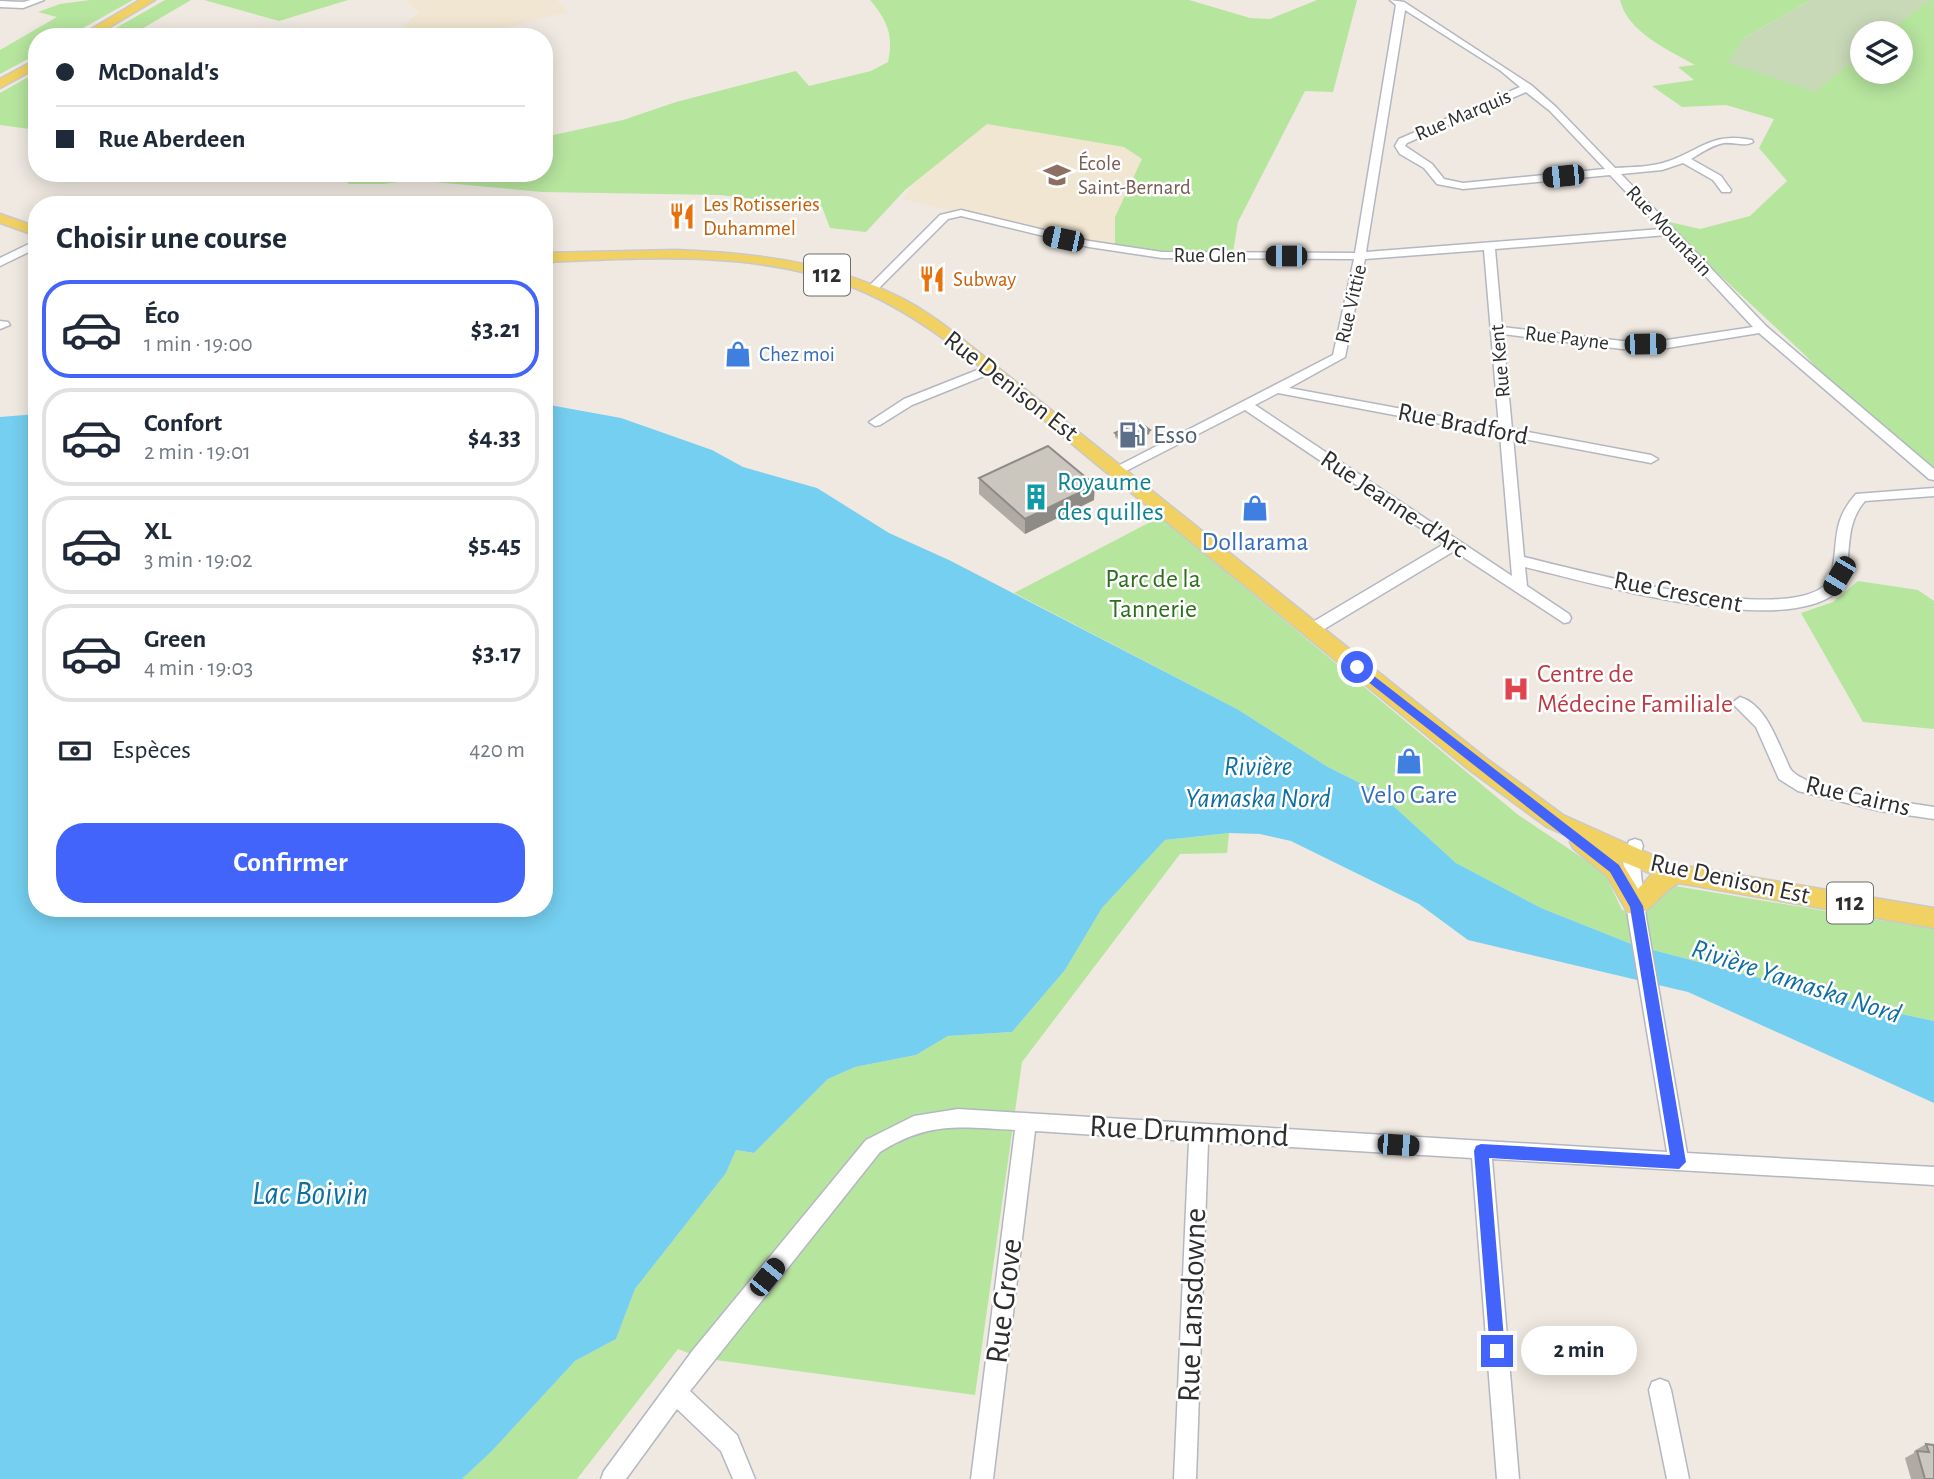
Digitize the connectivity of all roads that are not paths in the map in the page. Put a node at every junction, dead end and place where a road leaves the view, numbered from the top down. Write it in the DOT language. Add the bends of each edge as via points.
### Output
graph roads {
  1 [pos="40,0"];
  2 [pos="149,0"];
  3 [pos="1398,2"];
  4 [pos="0,4"];
  5 [pos="100,28"];
  6 [pos="28,68"];
  7 [pos="0,84"];
  8 [pos="1528,87"];
  9 [pos="1748,142"];
  10 [pos="1686,160"];
  11 [pos="1614,171"];
  12 [pos="1726,190"];
  13 [pos="0,208"];
  14 [pos="28,217"];
  15 [pos="0,218"];
  16 [pos="28,229"];
  17 [pos="1668,232"];
  18 [pos="1489,246"];
  19 [pos="28,249"];
  20 [pos="1362,256"];
  21 [pos="28,258"];
  22 [pos="553,258"];
  23 [pos="4,266"];
  24 [pos="875,286"];
  25 [pos="1762,329"];
  26 [pos="1497,330"];
  27 [pos="990,369"];
  28 [pos="1276,389"];
  29 [pos="1245,404"];
  30 [pos="875,422"];
  31 [pos="1506,432"];
  32 [pos="1651,459"];
  33 [pos="1117,470"];
  34 [pos="1934,476"];
  35 [pos="1934,492"];
  36 [pos="1454,544"];
  37 [pos="1517,560"];
  38 [pos="1520,588"];
  39 [pos="1564,618"];
  40 [pos="1311,630"];
  41 [pos="1740,704"];
  42 [pos="1487,770"];
  43 [pos="1934,813"];
  44 [pos="1555,821"];
  45 [pos="1633,852"];
  46 [pos="1679,874"];
  47 [pos="1767,888"];
  48 [pos="1637,912"];
  49 [pos="1934,918"];
  50 [pos="1026,1122"];
  51 [pos="1199,1131"];
  52 [pos="1481,1151"];
  53 [pos="1679,1162"];
  54 [pos="1934,1176"];
  55 [pos="1660,1390"];
  56 [pos="675,1392"];
  57 [pos="612,1479"];
  58 [pos="744,1479"];
  59 [pos="982,1479"];
  60 [pos="1185,1479"];
  61 [pos="1508,1479"];
  62 [pos="1678,1479"];
  1 -- 4 [label="street"];
  2 -- 5 [label="main road"];
  3 -- 8 [label="street, Rue Mountain"];
  3 -- 20 [label="street, Rue Vittie" via="1382,144"];
  6 -- 7 [label="main road"];
  8 -- 11 [label="street, Rue Mountain"];
  8 -- 11 [label="street, Rue Marquis" via="1400,146 1441,182 1451,185"];
  9 -- 10 [label="street" via="1712,141"];
  10 -- 11 [label="street"];
  10 -- 12 [label="street" via="1717,178"];
  11 -- 17 [label="street, Rue Mountain"];
  13 -- 14 [label="main road"];
  15 -- 16 [label="main road"];
  17 -- 18 [label="street, Rue Glen"];
  17 -- 25 [label="street, Rue Mountain"];
  18 -- 20 [label="street, Rue Glen"];
  18 -- 26 [label="street, Rue Kent"];
  19 -- 23 [label="street"];
  20 -- 24 [label="street, Rue Glen" via="1162,255 1063,239 961,213 944,217"];
  20 -- 28 [label="street, Rue Vittie" via="1339,357"];
  21 -- 23 [label="street"];
  22 -- 24 [label="main road, Rue Denison Est / 112" via="703,254"];
  24 -- 27 [label="main road, Rue Denison Est / 112"];
  25 -- 26 [label="street, Rue Payne" via="1667,344 1622,345"];
  25 -- 34 [label="street, Rue Mountain"];
  26 -- 31 [label="street, Rue Kent"];
  27 -- 30 [label="street" via="908,402"];
  27 -- 33 [label="main road, Rue Denison Est / 112"];
  28 -- 29 [label="street, Rue Vittie"];
  28 -- 31 [label="street, Rue Bradford"];
  29 -- 33 [label="street, Rue Vittie"];
  29 -- 36 [label="street, Rue Jeanne-d'Arc"];
  31 -- 32 [label="street, Rue Bradford"];
  31 -- 37 [label="street, Rue Kent"];
  33 -- 40 [label="main road, Rue Denison Est / 112"];
  35 -- 37 [label="street, Rue Crescent" via="1861,497 1841,528 1839,576 1830,590 1789,606 1716,603"];
  36 -- 38 [label="street, Rue Jeanne-d'Arc"];
  36 -- 40 [label="street"];
  37 -- 38 [label="street"];
  38 -- 39 [label="street"];
  40 -- 42 [label="main road, Rue Denison Est / 112"];
  41 -- 43 [label="street, Rue Cairns" via="1762,724 1785,775 1804,787 1880,806"];
  42 -- 44 [label="main road, Rue Denison Est / 112"];
  42 -- 45 [label="main road"];
  44 -- 45 [label="main road, Rue Denison Est / 112"];
  44 -- 48 [label="main road" via="1615,869"];
  45 -- 46 [label="main road, Rue Denison Est / 112"];
  45 -- 47 [label="main road"];
  45 -- 48 [label="street"];
  46 -- 47 [label="main road, Rue Denison Est / 112"];
  46 -- 48 [label="main road" via="1660,881"];
  47 -- 49 [label="main road, Rue Denison Est / 112"];
  48 -- 53 [label="street"];
  50 -- 51 [label="street, Rue Drummond"];
  50 -- 56 [label="street, Rue Drummond" via="925,1120 900,1128 873,1146"];
  50 -- 59 [label="street, Rue Grove"];
  51 -- 52 [label="street, Rue Drummond"];
  51 -- 60 [label="street, Rue Lansdowne"];
  52 -- 53 [label="street, Rue Drummond"];
  52 -- 61 [label="street"];
  53 -- 54 [label="street, Rue Drummond"];
  55 -- 62 [label="street"];
  56 -- 57 [label="street, Rue Drummond"];
  56 -- 58 [label="street" via="729,1443"];
}
